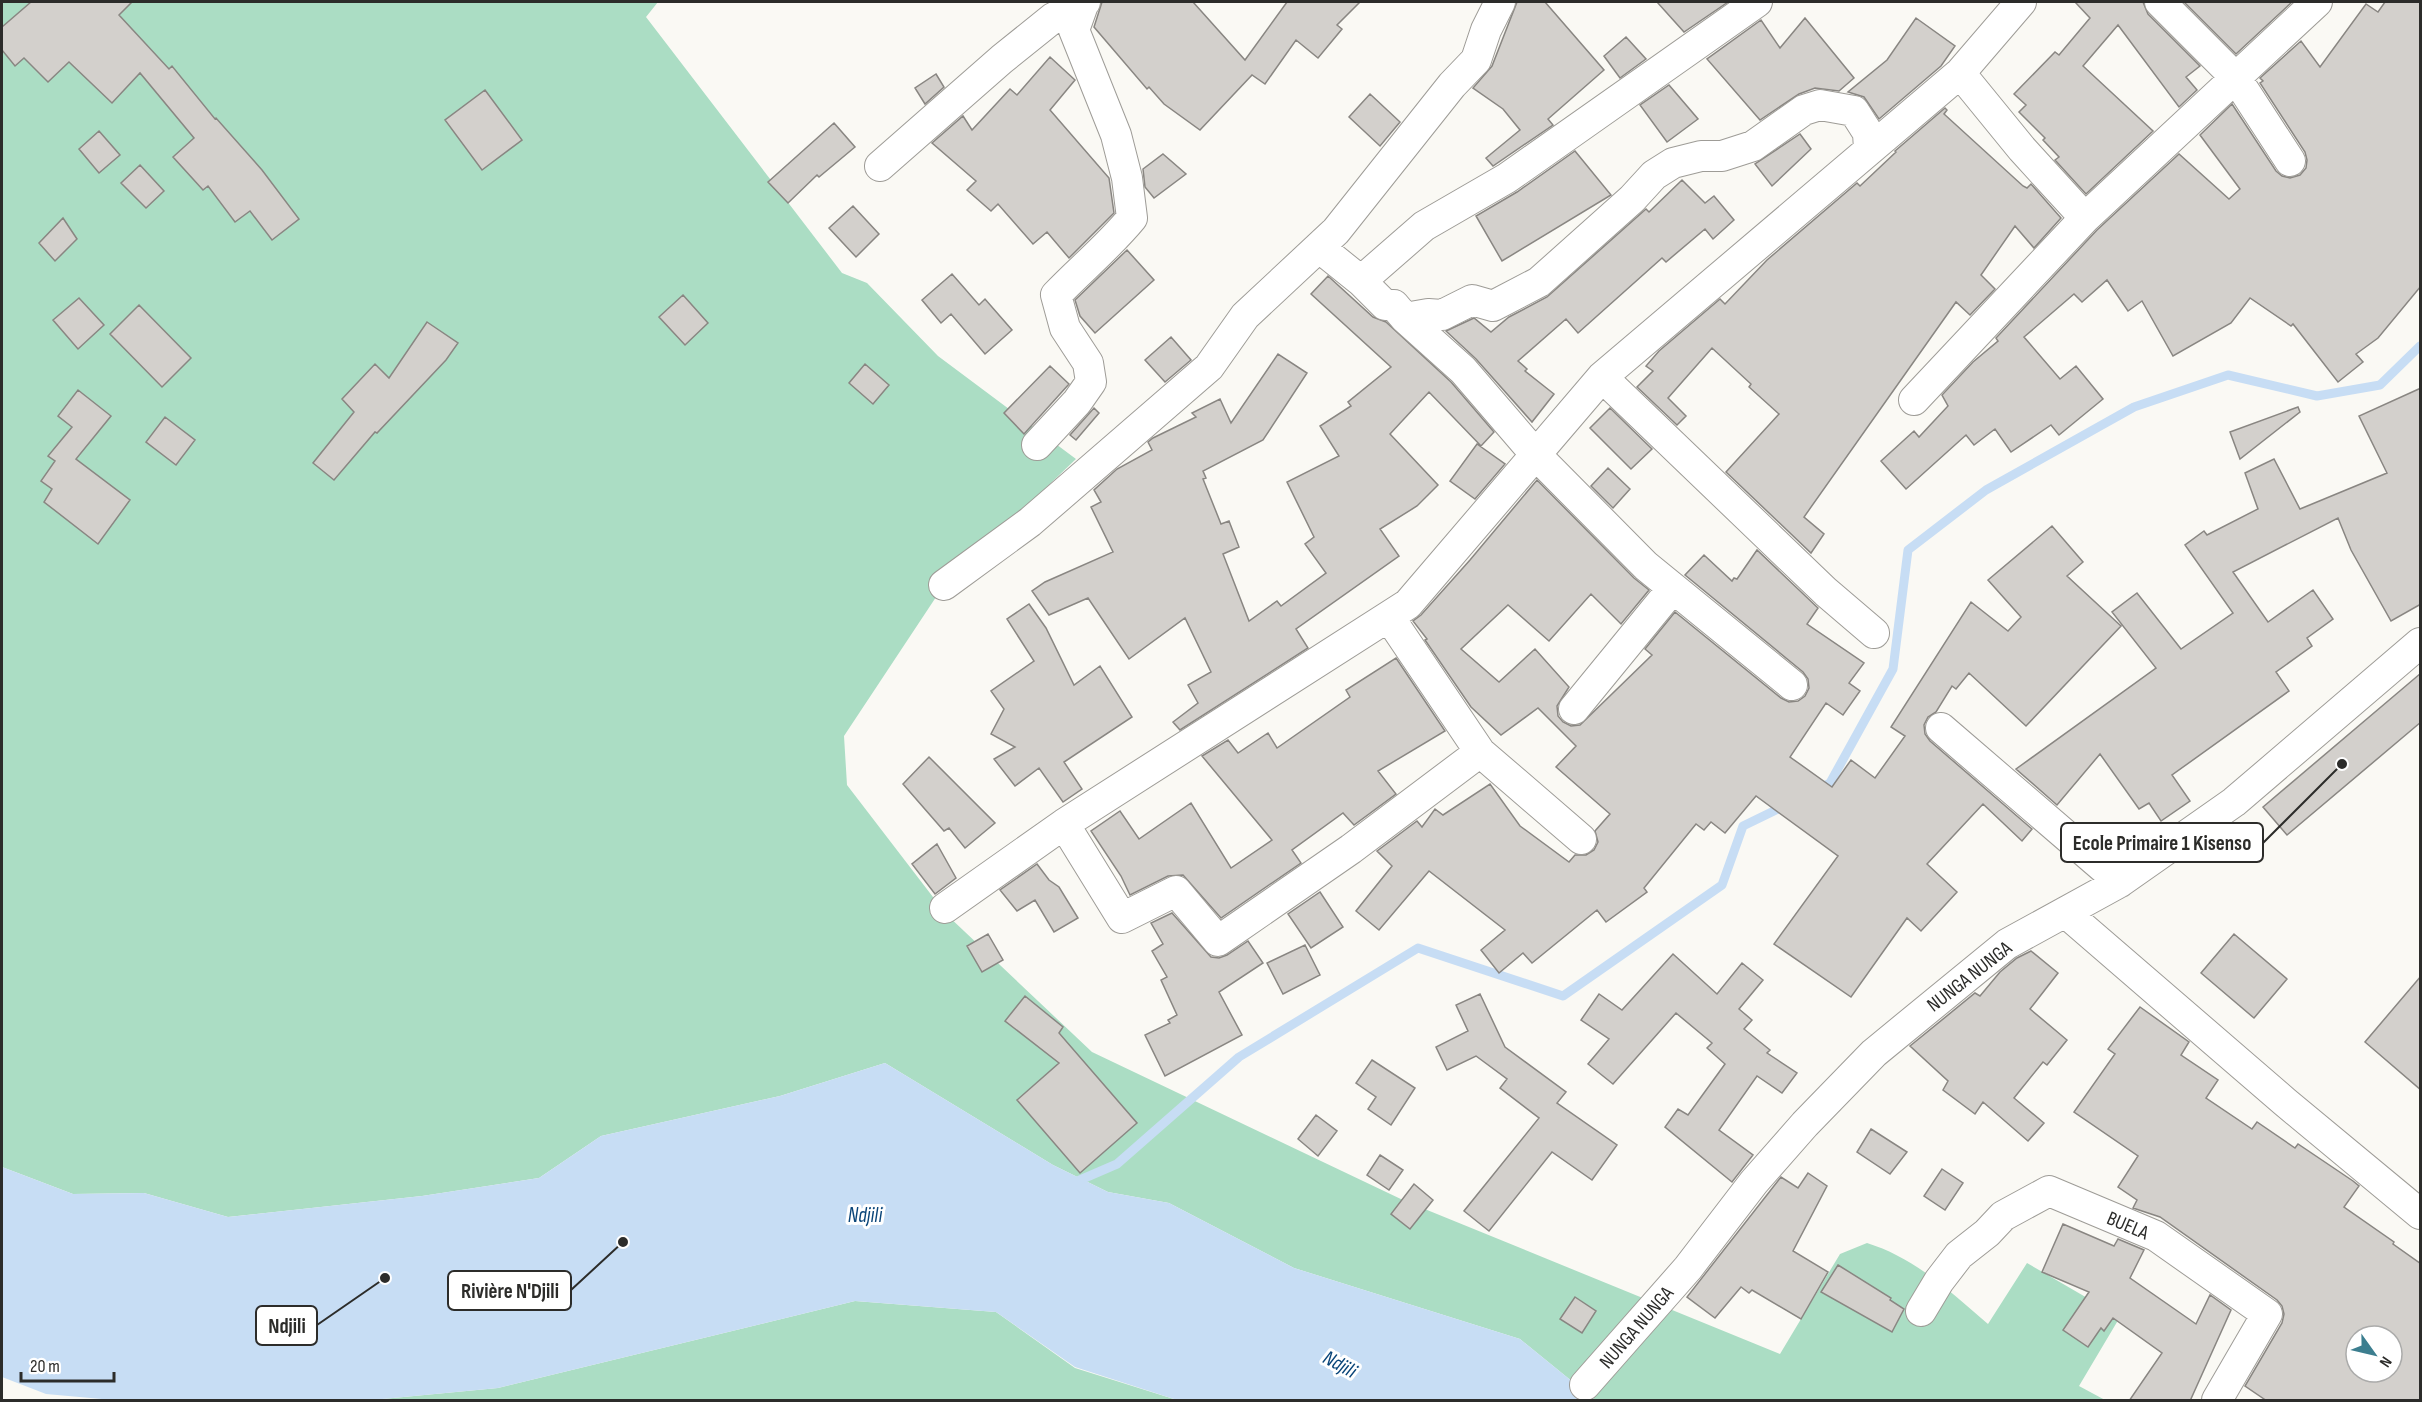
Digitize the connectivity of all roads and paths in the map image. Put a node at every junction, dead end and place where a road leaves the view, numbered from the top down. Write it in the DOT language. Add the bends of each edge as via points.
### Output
graph roads {
  1 [pos="1084,2"];
  2 [pos="1500,2"];
  3 [pos="1757,2"];
  4 [pos="2021,2"];
  5 [pos="2160,2"];
  6 [pos="2317,2"];
  7 [pos="1960,73"];
  8 [pos="2236,78"];
  9 [pos="1869,149"];
  10 [pos="2290,161"];
  11 [pos="880,166"];
  12 [pos="2085,218"];
  13 [pos="1320,248"];
  14 [pos="1361,281"];
  15 [pos="1405,318"];
  16 [pos="1602,377"];
  17 [pos="1914,400"];
  18 [pos="1037,445"];
  19 [pos="1536,455"];
  20 [pos="944,585"];
  21 [pos="1673,588"];
  22 [pos="1389,617"];
  23 [pos="1874,633"];
  24 [pos="2421,643"];
  25 [pos="1792,686"];
  26 [pos="1574,709"];
  27 [pos="1941,728"];
  28 [pos="1480,752"];
  29 [pos="1064,824"];
  30 [pos="1581,839"];
  31 [pos="2120,882"];
  32 [pos="945,908"];
  33 [pos="2066,913"];
  34 [pos="2421,1214"];
  35 [pos="1920,1311"];
  36 [pos="1586,1385"];
  37 [pos="2217,1401"];
  1 -- 11 [label="street" via="1053,18"];
  1 -- 18 [label="street" via="1074,30 1116,135 1132,218 1056,295 1065,328 1088,363 1091,382"];
  2 -- 13 [label="street" via="1476,60"];
  3 -- 14 [label="street" via="1507,178 1424,226"];
  4 -- 7 [label="street"];
  5 -- 8 [label="street"];
  6 -- 8 [label="street"];
  7 -- 9 [label="street"];
  7 -- 12 [label="street"];
  8 -- 10 [label="street"];
  8 -- 12 [label="street"];
  9 -- 15 [label="street" via="1869,133 1854,111 1820,105 1804,110 1753,146 1722,156 1673,163 1654,175 1539,282 1507,300 1493,306 1472,300 1442,315"];
  9 -- 16 [label="street"];
  12 -- 17 [label="street"];
  13 -- 14 [label="street"];
  13 -- 20 [label="street" via="1245,316 1209,367 1030,522"];
  14 -- 15 [label="street"];
  15 -- 19 [label="street" via="1463,370"];
  16 -- 19 [label="street"];
  16 -- 23 [label="street" via="1826,592"];
  19 -- 21 [label="street" via="1646,566"];
  19 -- 22 [label="street" via="1415,598"];
  21 -- 25 [label="street"];
  21 -- 26 [label="street"];
  22 -- 28 [label="street"];
  22 -- 29 [label="street"];
  24 -- 31 [label="street, NUNGA NUNGA" via="2234,802"];
  27 -- 31 [label="street"];
  28 -- 29 [label="street" via="1352,849 1218,941 1176,891 1122,918"];
  28 -- 30 [label="street"];
  29 -- 32 [label="street"];
  31 -- 33 [label="street, NUNGA NUNGA"];
  33 -- 34 [label="street"];
  33 -- 36 [label="street, NUNGA NUNGA" via="2007,944 1874,1053 1754,1182 1688,1268"];
  35 -- 37 [label="street, BUELA" via="1959,1255 2003,1216 2049,1191 2156,1236 2267,1314"];
}
